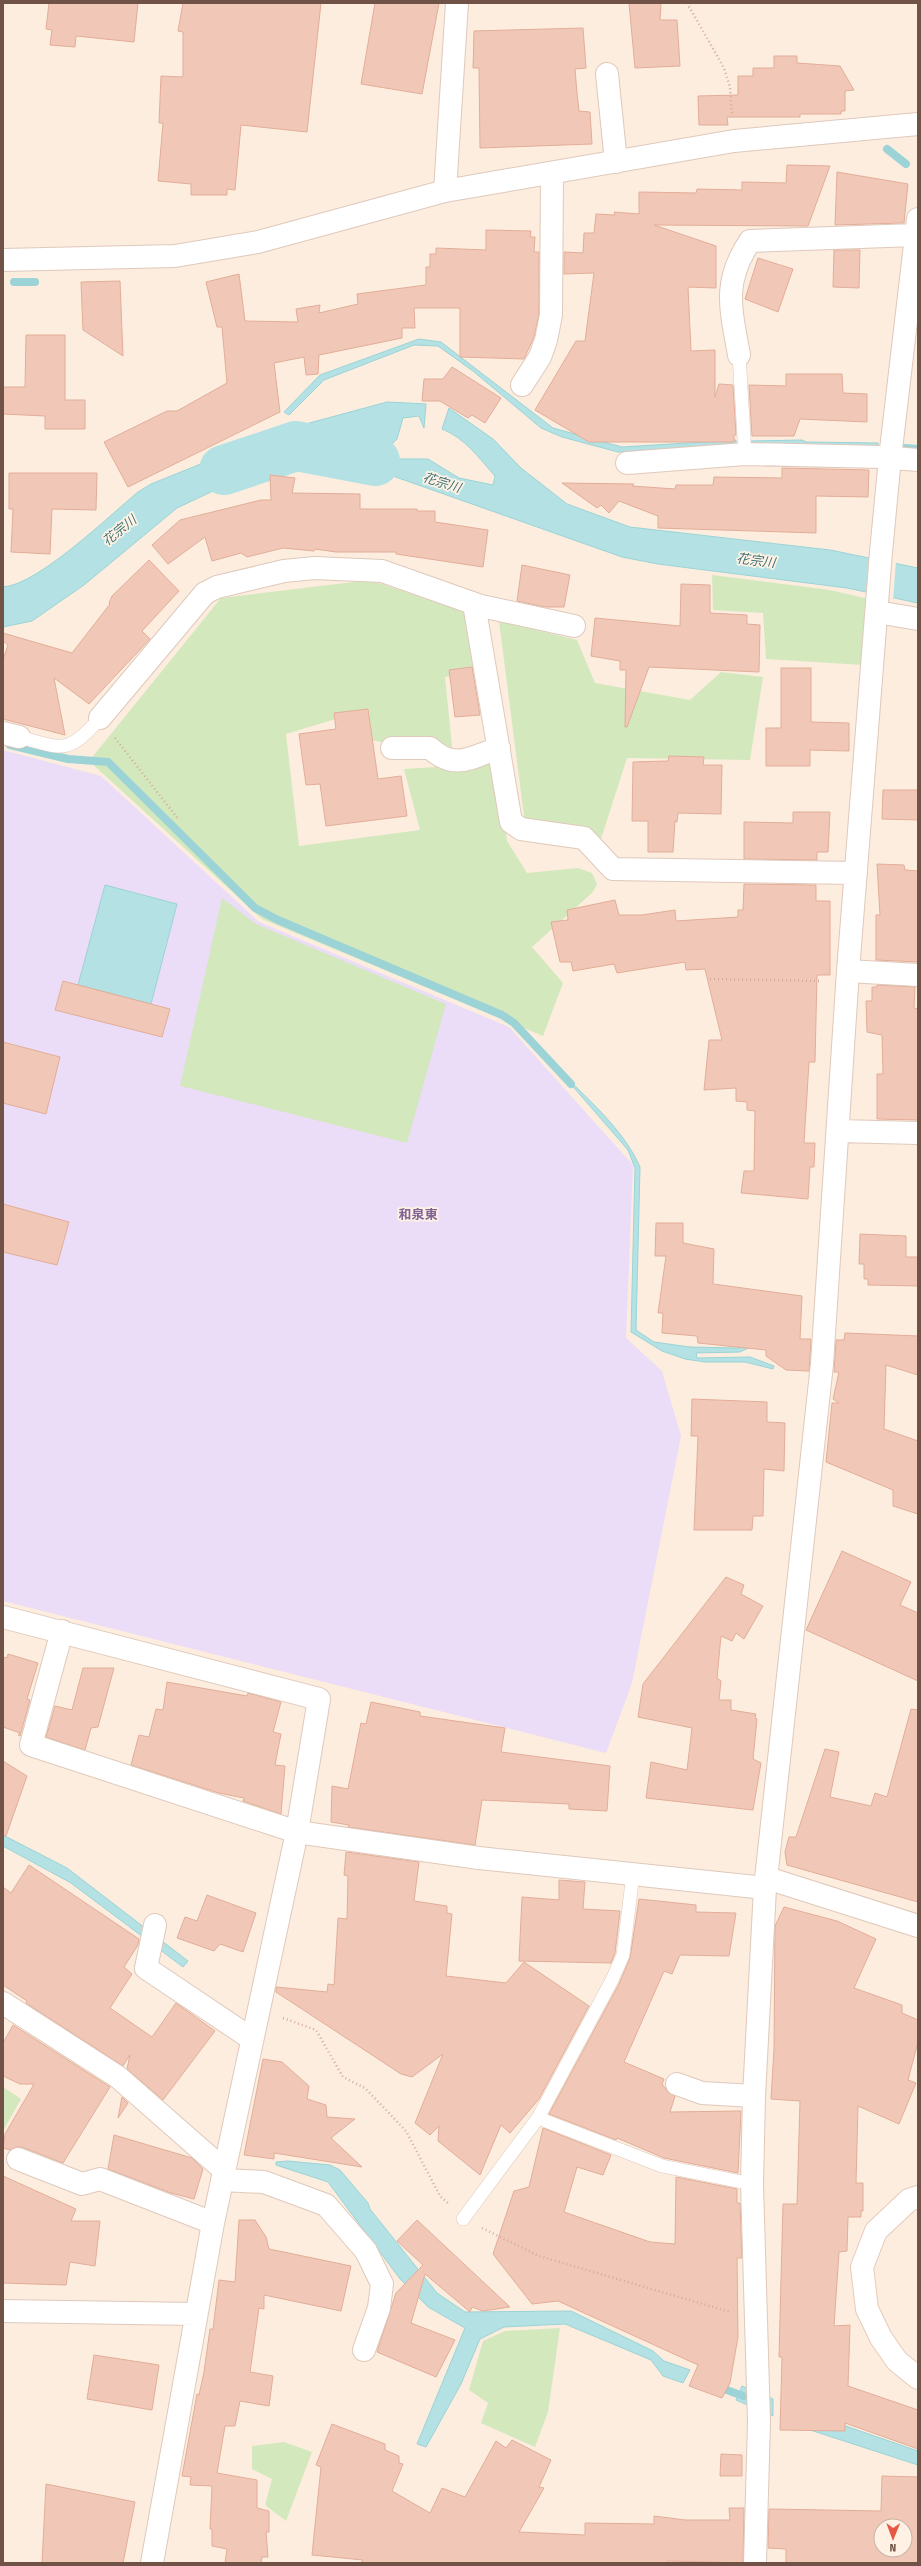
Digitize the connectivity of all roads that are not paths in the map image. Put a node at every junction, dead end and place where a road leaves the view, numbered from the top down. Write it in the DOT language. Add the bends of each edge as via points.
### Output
graph roads {
  1 [pos="457,3"];
  2 [pos="607,74"];
  3 [pos="918,124"];
  4 [pos="616,162"];
  5 [pos="552,172"];
  6 [pos="445,191"];
  7 [pos="917,227"];
  8 [pos="3,260"];
  9 [pos="739,355"];
  10 [pos="522,385"];
  11 [pos="745,454"];
  12 [pos="890,458"];
  13 [pos="918,460"];
  14 [pos="626,463"];
  15 [pos="474,604"];
  16 [pos="877,608"];
  17 [pos="918,619"];
  18 [pos="574,626"];
  19 [pos="100,718"];
  20 [pos="11,735"];
  21 [pos="392,748"];
  22 [pos="499,748"];
  23 [pos="856,873"];
  24 [pos="918,975"];
  25 [pos="848,976"];
  26 [pos="839,1131"];
  27 [pos="918,1132"];
  28 [pos="3,1617"];
  29 [pos="62,1631"];
  30 [pos="297,1832"];
  31 [pos="633,1874"];
  32 [pos="766,1883"];
  33 [pos="155,1925"];
  34 [pos="918,1926"];
  35 [pos="3,2003"];
  36 [pos="252,2039"];
  37 [pos="677,2084"];
  38 [pos="754,2096"];
  39 [pos="538,2118"];
  40 [pos="18,2159"];
  41 [pos="223,2175"];
  42 [pos="752,2184"];
  43 [pos="918,2197"];
  44 [pos="463,2219"];
  45 [pos="213,2223"];
  46 [pos="3,2311"];
  47 [pos="195,2314"];
  48 [pos="364,2350"];
  49 [pos="918,2378"];
  50 [pos="152,2563"];
  51 [pos="755,2563"];
  1 -- 6 [label="street"];
  2 -- 4 [label="street"];
  3 -- 4 [label="street" via="734,141"];
  4 -- 5 [label="street"];
  5 -- 6 [label="street"];
  5 -- 10 [label="street" via="551,315 540,357"];
  6 -- 8 [label="street" via="258,242 175,256"];
  7 -- 9 [label="street" via="750,241 737,261 729,299"];
  7 -- 12 [label="street"];
  9 -- 11 [label="lane"];
  11 -- 12 [label="street"];
  11 -- 14 [label="street"];
  12 -- 13 [label="street"];
  12 -- 16 [label="street"];
  15 -- 18 [label="street"];
  15 -- 19 [label="street" via="382,571 315,568 284,571 217,586 205,593"];
  15 -- 22 [label="street"];
  16 -- 17 [label="street"];
  16 -- 23 [label="street"];
  19 -- 20 [label="lane" via="72,745 59,748"];
  21 -- 22 [label="street" via="430,748 442,759 460,761"];
  22 -- 23 [label="street" via="511,822 521,829 584,838 613,869"];
  23 -- 25 [label="street"];
  24 -- 25 [label="street"];
  25 -- 26 [label="street"];
  26 -- 27 [label="street"];
  26 -- 32 [label="street" via="822,1364"];
  28 -- 29 [label="street"];
  29 -- 30 [label="street" via="31,1745"];
  29 -- 30 [label="street" via="319,1699"];
  30 -- 31 [label="street" via="479,1858"];
  30 -- 36 [label="street"];
  31 -- 32 [label="street"];
  31 -- 39 [label="lane" via="623,1955"];
  32 -- 34 [label="street"];
  32 -- 38 [label="street"];
  33 -- 36 [label="street" via="146,1968"];
  35 -- 41 [label="street" via="118,2077"];
  36 -- 41 [label="street"];
  37 -- 38 [label="street" via="702,2092"];
  38 -- 42 [label="street"];
  39 -- 42 [label="lane" via="662,2166"];
  39 -- 44 [label="lane"];
  40 -- 45 [label="street" via="82,2184 100,2179"];
  41 -- 45 [label="street"];
  41 -- 48 [label="street" via="264,2182 326,2205 366,2251 382,2284 379,2308"];
  42 -- 51 [label="street" via="759,2422"];
  43 -- 49 [label="street" via="909,2200 876,2231 862,2267 866,2309 897,2361"];
  45 -- 47 [label="street"];
  46 -- 47 [label="street"];
  47 -- 50 [label="street"];
}
